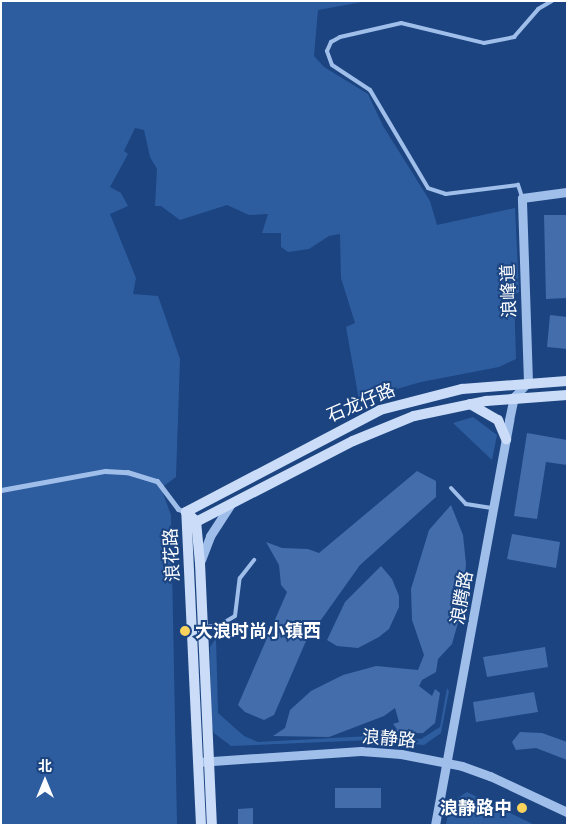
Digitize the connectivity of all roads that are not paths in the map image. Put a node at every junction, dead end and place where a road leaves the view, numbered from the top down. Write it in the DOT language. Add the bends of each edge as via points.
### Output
graph roads {
  1 [pos="552,1"];
  2 [pos="567,192"];
  3 [pos="522,198"];
  4 [pos="567,381"];
  5 [pos="528,382"];
  6 [pos="567,395"];
  7 [pos="514,397"];
  8 [pos="469,403"];
  9 [pos="506,439"];
  10 [pos="450,488"];
  11 [pos="1,490"];
  12 [pos="231,504"];
  13 [pos="494,508"];
  14 [pos="186,512"];
  15 [pos="196,521"];
  16 [pos="186,526"];
  17 [pos="254,560"];
  18 [pos="200,563"];
  19 [pos="202,627"];
  20 [pos="203,762"];
  21 [pos="444,762"];
  22 [pos="567,812"];
  23 [pos="201,825"];
  24 [pos="212,825"];
  25 [pos="435,825"];
  1 -- 3 [label="lane" via="538,9 514,37 484,43 401,23 340,37 331,42 327,51 332,65 370,90 428,188 446,194 518,185"];
  2 -- 3 [label="street"];
  3 -- 5 [label="street, 浪峰道"];
  4 -- 5 [label="main road, 石龙仔路"];
  5 -- 7 [label="street"];
  5 -- 14 [label="main road, 石龙仔路" via="444,392 380,410"];
  6 -- 7 [label="main road, 石龙仔路"];
  7 -- 8 [label="main road, 石龙仔路"];
  7 -- 9 [label="street, 浪腾路"];
  8 -- 9 [label="main road" via="498,420"];
  8 -- 12 [label="main road, 石龙仔路" via="386,426"];
  9 -- 13 [label="street, 浪腾路"];
  10 -- 13 [label="lane" via="466,504"];
  11 -- 14 [label="street" via="106,471 127,472 157,481 169,492 178,509"];
  12 -- 15 [label="main road, 石龙仔路"];
  12 -- 18 [label="street" via="210,536"];
  13 -- 21 [label="street, 浪腾路" via="474,624"];
  14 -- 15 [label="main road, 浪花路"];
  14 -- 16 [label="main road, 浪花路"];
  15 -- 16 [label="main road, 石龙仔路"];
  15 -- 18 [label="main road, 浪花路"];
  16 -- 20 [label="main road, 浪花路"];
  17 -- 19 [label="lane" via="240,578 235,616 220,625"];
  18 -- 19 [label="main road, 浪花路"];
  19 -- 20 [label="main road, 浪花路"];
  20 -- 21 [label="street, 浪静路" via="361,751"];
  20 -- 23 [label="main road, 浪花路"];
  20 -- 24 [label="main road, 浪花路"];
  21 -- 22 [label="street, 浪静路" via="505,781"];
  21 -- 25 [label="street, 浪腾路"];
}
